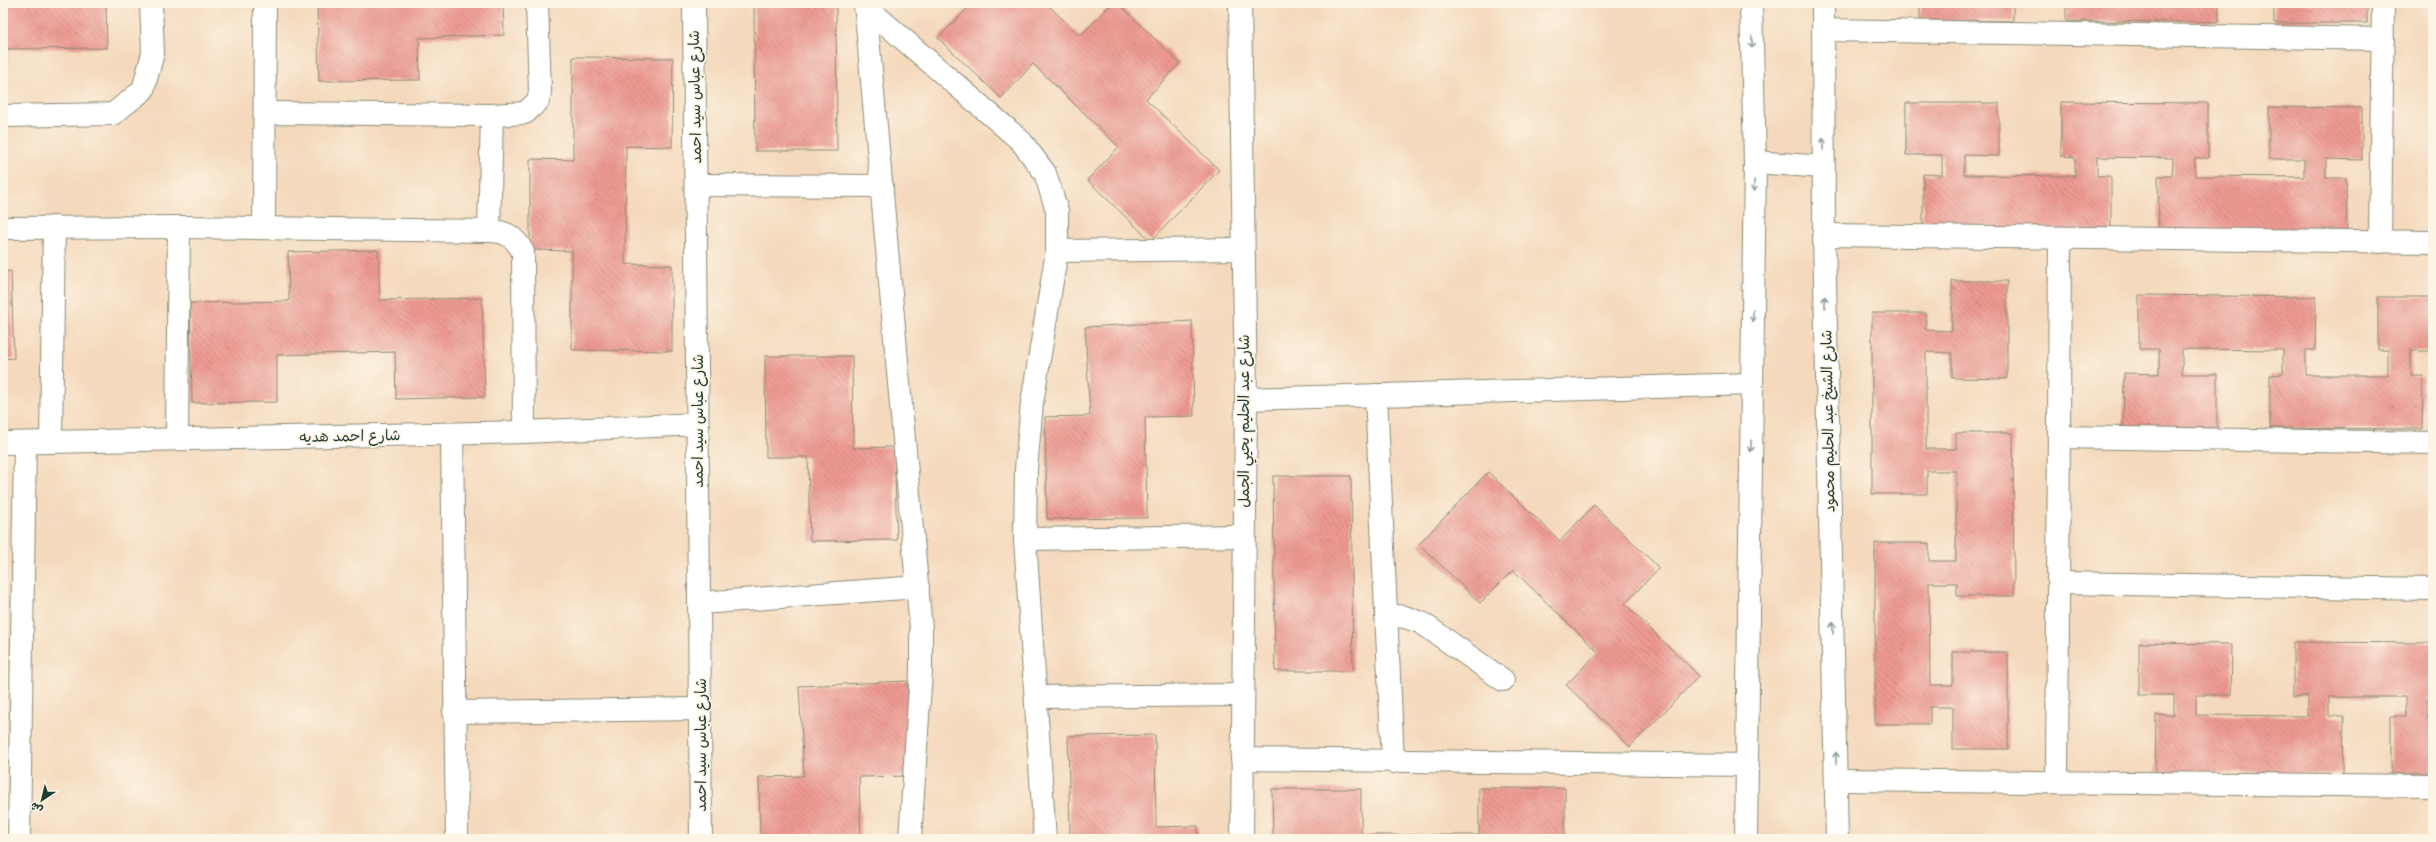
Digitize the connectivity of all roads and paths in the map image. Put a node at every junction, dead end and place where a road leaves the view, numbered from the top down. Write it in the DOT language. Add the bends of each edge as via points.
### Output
graph roads {
  1 [pos="151,3"];
  2 [pos="265,3"];
  3 [pos="537,3"];
  4 [pos="694,3"];
  5 [pos="1240,3"];
  6 [pos="1751,3"];
  7 [pos="1823,3"];
  8 [pos="2383,3"];
  9 [pos="865,4"];
  10 [pos="1823,30"];
  11 [pos="2383,39"];
  12 [pos="265,113"];
  13 [pos="492,115"];
  14 [pos="3,116"];
  15 [pos="1754,162"];
  16 [pos="1823,167"];
  17 [pos="696,185"];
  18 [pos="882,186"];
  19 [pos="54,227"];
  20 [pos="179,227"];
  21 [pos="3,228"];
  22 [pos="264,228"];
  23 [pos="489,231"];
  24 [pos="1824,235"];
  25 [pos="2060,238"];
  26 [pos="2380,242"];
  27 [pos="2433,242"];
  28 [pos="1243,249"];
  29 [pos="1057,251"];
  30 [pos="1752,384"];
  31 [pos="1376,395"];
  32 [pos="1246,399"];
  33 [pos="698,424"];
  34 [pos="524,432"];
  35 [pos="452,434"];
  36 [pos="2059,437"];
  37 [pos="177,439"];
  38 [pos="51,442"];
  39 [pos="3,443"];
  40 [pos="26,443"];
  41 [pos="2433,443"];
  42 [pos="1244,536"];
  43 [pos="1025,539"];
  44 [pos="2058,583"];
  45 [pos="918,588"];
  46 [pos="2433,589"];
  47 [pos="700,603"];
  48 [pos="1386,615"];
  49 [pos="1503,680"];
  50 [pos="1243,695"];
  51 [pos="1036,697"];
  52 [pos="700,710"];
  53 [pos="454,712"];
  54 [pos="1242,759"];
  55 [pos="1393,762"];
  56 [pos="1748,765"];
  57 [pos="1836,780"];
  58 [pos="2057,782"];
  59 [pos="2433,786"];
  60 [pos="19,839"];
  61 [pos="457,839"];
  62 [pos="701,839"];
  63 [pos="910,839"];
  64 [pos="1045,839"];
  65 [pos="1242,839"];
  66 [pos="1746,839"];
  67 [pos="1836,839"];
  1 -- 14 [label="street" via="153,53 143,90 113,114"];
  2 -- 12 [label="street"];
  3 -- 13 [label="street" via="540,92 538,101 525,113"];
  4 -- 17 [label="street, شارع عباس سيد احمد"];
  5 -- 28 [label="street, شارع عبد الحليم يحيي الجمل"];
  6 -- 15 [label="street, one-way"];
  7 -- 10 [label="street, شارع الشيخ عبد الحليم محمود"];
  8 -- 11 [label="street"];
  9 -- 18 [label="street"];
  9 -- 29 [label="street" via="1021,141 1046,173 1057,211"];
  10 -- 11 [label="street"];
  16 -- 10 [label="street, شارع الشيخ عبد الحليم محمود, one-way"];
  11 -- 26 [label="street"];
  12 -- 13 [label="street"];
  12 -- 22 [label="street"];
  13 -- 23 [label="street"];
  15 -- 16 [label="street"];
  15 -- 30 [label="street, one-way"];
  16 -- 24 [label="street, شارع الشيخ عبد الحليم محمود"];
  17 -- 18 [label="street"];
  17 -- 33 [label="street, شارع عباس سيد احمد"];
  18 -- 45 [label="street"];
  19 -- 20 [label="street"];
  19 -- 21 [label="street"];
  19 -- 38 [label="street"];
  20 -- 22 [label="street"];
  20 -- 37 [label="street"];
  22 -- 23 [label="street"];
  23 -- 34 [label="street" via="510,235 523,252"];
  24 -- 25 [label="street"];
  57 -- 24 [label="street, شارع الشيخ عبد الحليم محمود, one-way"];
  25 -- 26 [label="street"];
  25 -- 36 [label="street"];
  26 -- 27 [label="street"];
  28 -- 29 [label="street"];
  28 -- 32 [label="street, شارع عبد الحليم يحيي الجمل"];
  29 -- 43 [label="street" via="1032,403 1026,469"];
  30 -- 31 [label="street"];
  30 -- 56 [label="street, one-way"];
  31 -- 32 [label="street"];
  31 -- 48 [label="street"];
  32 -- 42 [label="street, شارع عبد الحليم يحيي الجمل"];
  33 -- 34 [label="street, شارع احمد هديه"];
  33 -- 47 [label="street, شارع عباس سيد احمد"];
  34 -- 35 [label="street, شارع احمد هديه"];
  35 -- 37 [label="street, شارع احمد هديه"];
  35 -- 53 [label="street"];
  36 -- 41 [label="street"];
  36 -- 44 [label="street"];
  37 -- 38 [label="street, شارع احمد هديه"];
  38 -- 40 [label="street, شارع احمد هديه"];
  39 -- 40 [label="street, شارع احمد هديه"];
  40 -- 60 [label="street"];
  42 -- 43 [label="street"];
  42 -- 50 [label="street, شارع عبد الحليم يحيي الجمل"];
  43 -- 51 [label="street"];
  44 -- 46 [label="street"];
  44 -- 58 [label="street"];
  45 -- 47 [label="street"];
  45 -- 63 [label="street" via="921,671"];
  47 -- 52 [label="street, شارع عباس سيد احمد"];
  48 -- 49 [label="street" via="1422,622"];
  48 -- 55 [label="street"];
  50 -- 51 [label="street"];
  50 -- 54 [label="street, شارع عبد الحليم يحيي الجمل"];
  51 -- 64 [label="street"];
  52 -- 53 [label="street"];
  52 -- 62 [label="street, شارع عباس سيد احمد"];
  53 -- 61 [label="street"];
  54 -- 55 [label="street"];
  54 -- 65 [label="street, شارع عبد الحليم يحيي الجمل"];
  55 -- 56 [label="street"];
  56 -- 66 [label="street"];
  57 -- 58 [label="street"];
  57 -- 67 [label="street, شارع الشيخ عبد الحليم محمود"];
  58 -- 59 [label="street"];
}
